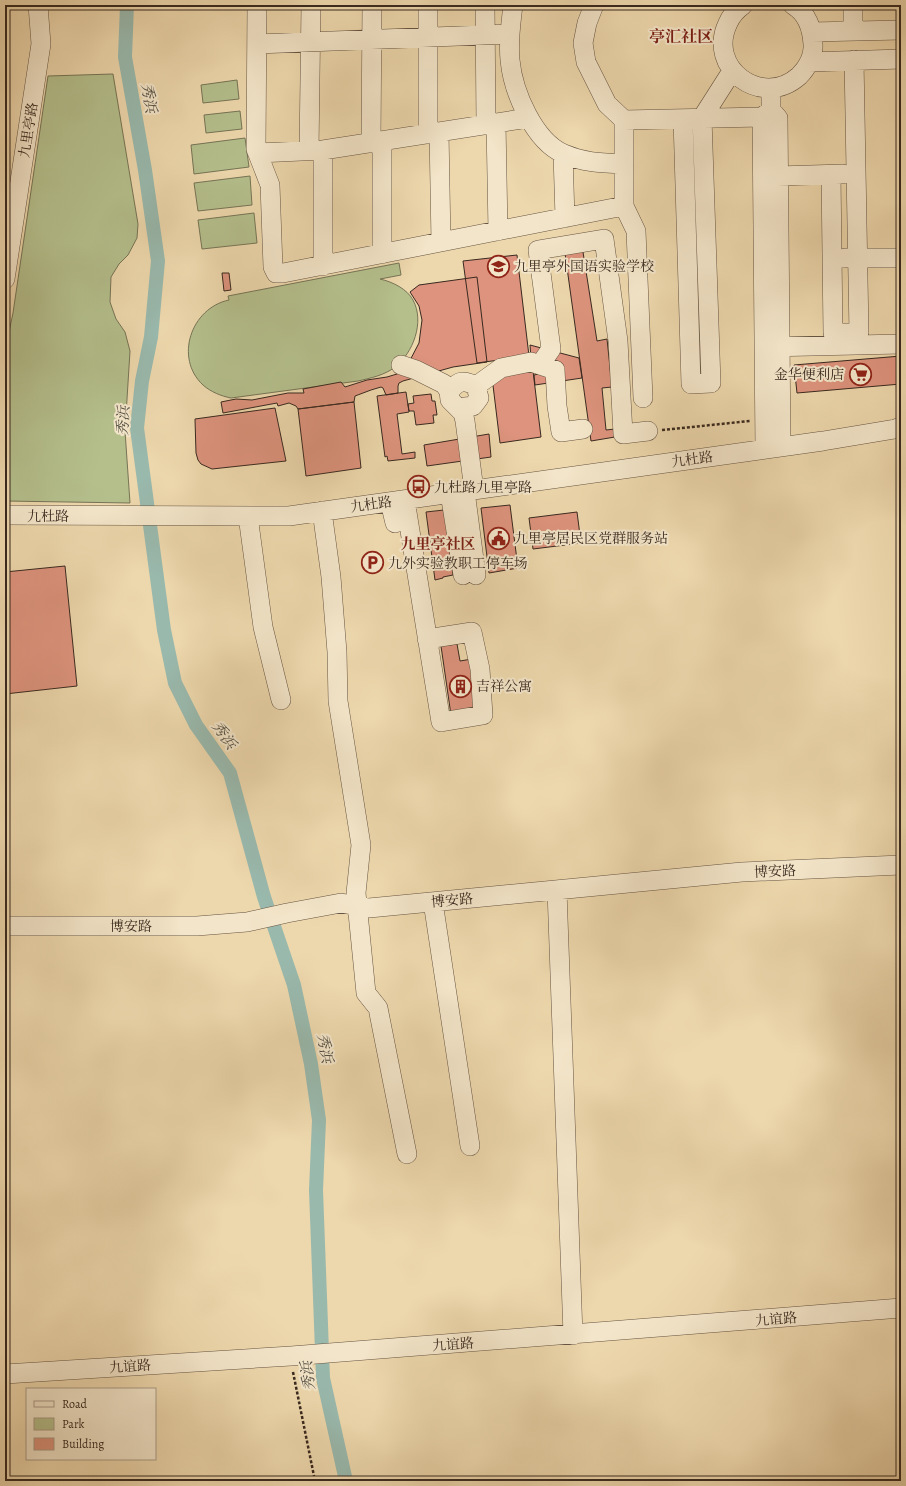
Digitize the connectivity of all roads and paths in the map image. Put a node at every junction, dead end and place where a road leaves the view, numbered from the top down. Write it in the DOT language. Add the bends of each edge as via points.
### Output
graph roads {
  1 [pos="38,5"];
  2 [pos="257,5"];
  3 [pos="311,5"];
  4 [pos="372,5"];
  5 [pos="428,5"];
  6 [pos="485,5"];
  7 [pos="513,5"];
  8 [pos="594,5"];
  9 [pos="793,5"];
  10 [pos="853,5"];
  11 [pos="732,9"];
  12 [pos="901,30"];
  13 [pos="853,31"];
  14 [pos="812,32"];
  15 [pos="509,34"];
  16 [pos="485,35"];
  17 [pos="428,37"];
  18 [pos="372,40"];
  19 [pos="311,42"];
  20 [pos="257,44"];
  21 [pos="901,59"];
  22 [pos="854,60"];
  23 [pos="809,62"];
  24 [pos="732,71"];
  25 [pos="771,88"];
  26 [pos="766,113"];
  27 [pos="528,118"];
  28 [pos="702,118"];
  29 [pos="683,119"];
  30 [pos="624,120"];
  31 [pos="491,124"];
  32 [pos="434,133"];
  33 [pos="377,142"];
  34 [pos="316,150"];
  35 [pos="258,153"];
  36 [pos="563,154"];
  37 [pos="624,164"];
  38 [pos="856,174"];
  39 [pos="831,175"];
  40 [pos="778,176"];
  41 [pos="624,206"];
  42 [pos="565,218"];
  43 [pos="498,231"];
  44 [pos="441,242"];
  45 [pos="382,254"];
  46 [pos="832,258"];
  47 [pos="857,258"];
  48 [pos="901,258"];
  49 [pos="323,266"];
  50 [pos="5,279"];
  51 [pos="901,344"];
  52 [pos="772,347"];
  53 [pos="401,365"];
  54 [pos="540,365"];
  55 [pos="476,386"];
  56 [pos="449,391"];
  57 [pos="643,398"];
  58 [pos="465,407"];
  59 [pos="764,420"];
  60 [pos="901,427"];
  61 [pos="583,429"];
  62 [pos="648,431"];
  63 [pos="773,448"];
  64 [pos="467,491"];
  65 [pos="397,501"];
  66 [pos="322,511"];
  67 [pos="5,515"];
  68 [pos="248,516"];
  69 [pos="395,523"];
  70 [pos="469,576"];
  71 [pos="427,638"];
  72 [pos="281,700"];
  73 [pos="901,865"];
  74 [pos="557,890"];
  75 [pos="432,902"];
  76 [pos="357,906"];
  77 [pos="5,926"];
  78 [pos="470,1146"];
  79 [pos="407,1154"];
  80 [pos="901,1308"];
  81 [pos="573,1334"];
  82 [pos="297,1356"];
  83 [pos="5,1374"];
  84 [pos="315,1481"];
  1 -- 50 [label="street, 九里亭路" via="41,44"];
  2 -- 20 [label="street"];
  3 -- 19 [label="street"];
  4 -- 18 [label="street"];
  5 -- 17 [label="street"];
  6 -- 16 [label="street"];
  7 -- 15 [label="street"];
  8 -- 30 [label="street" via="586,23 583,43 586,62 607,104"];
  9 -- 14 [label="street" via="807,18"];
  10 -- 13 [label="street"];
  11 -- 24 [label="street" via="724,30 723,44 725,58"];
  12 -- 13 [label="street"];
  13 -- 14 [label="street"];
  14 -- 23 [label="street" via="813,47"];
  15 -- 16 [label="street"];
  15 -- 27 [label="street" via="510,61 516,89"];
  16 -- 17 [label="street"];
  16 -- 31 [label="street"];
  17 -- 18 [label="street"];
  17 -- 32 [label="street"];
  18 -- 19 [label="street"];
  18 -- 33 [label="street"];
  19 -- 20 [label="street"];
  19 -- 34 [label="street"];
  20 -- 35 [label="street"];
  21 -- 22 [label="street"];
  22 -- 23 [label="street"];
  22 -- 38 [label="street"];
  23 -- 25 [label="street" via="794,80 783,86"];
  24 -- 25 [label="street" via="743,81 756,87"];
  24 -- 28 [label="street"];
  25 -- 26 [label="street"];
  26 -- 28 [label="street"];
  26 -- 40 [label="street" via="778,118"];
  26 -- 52 [label="street"];
  27 -- 31 [label="street"];
  27 -- 36 [label="street" via="545,140"];
  28 -- 29 [label="street"];
  28 -- 29 [label="street" via="711,383 692,384"];
  29 -- 30 [label="street"];
  30 -- 37 [label="street"];
  31 -- 32 [label="street"];
  31 -- 43 [label="street"];
  32 -- 33 [label="street"];
  32 -- 44 [label="street"];
  33 -- 34 [label="street"];
  33 -- 45 [label="street"];
  34 -- 35 [label="street"];
  34 -- 49 [label="street"];
  35 -- 49 [label="street" via="270,185 273,267 276,273"];
  36 -- 37 [label="street" via="590,163"];
  36 -- 42 [label="street"];
  37 -- 41 [label="street"];
  38 -- 39 [label="street"];
  38 -- 47 [label="street"];
  39 -- 40 [label="street"];
  39 -- 46 [label="street"];
  40 -- 52 [label="street"];
  41 -- 42 [label="street"];
  41 -- 57 [label="street" via="636,230"];
  42 -- 43 [label="street"];
  43 -- 44 [label="street"];
  44 -- 45 [label="street"];
  45 -- 49 [label="street"];
  46 -- 47 [label="street"];
  46 -- 47 [label="street" via="833,333 859,333"];
  47 -- 48 [label="street"];
  51 -- 52 [label="street"];
  52 -- 59 [label="street"];
  52 -- 63 [label="street"];
  53 -- 56 [label="street" via="444,384"];
  54 -- 55 [label="street" via="531,362 501,368"];
  54 -- 61 [label="street" via="555,370 561,432"];
  54 -- 62 [label="street" via="550,348 538,250 604,239 618,341 623,434"];
  55 -- 56 [label="street" via="467,381 457,383"];
  55 -- 58 [label="street" via="478,398"];
  56 -- 58 [label="street" via="450,400"];
  58 -- 64 [label="street"];
  59 -- 62 [label="path"];
  59 -- 63 [label="street"];
  60 -- 63 [label="street, 九杜路"];
  63 -- 64 [label="street, 九杜路"];
  64 -- 65 [label="street, 九杜路"];
  64 -- 70 [label="street"];
  65 -- 66 [label="street, 九杜路"];
  65 -- 69 [label="street"];
  65 -- 71 [label="street"];
  66 -- 68 [label="street, 九杜路" via="289,516"];
  66 -- 76 [label="street" via="337,652 338,701 360,845"];
  67 -- 68 [label="street, 九杜路"];
  68 -- 72 [label="street" via="263,627"];
  71 -- 71 [label="street" via="441,722 483,715 480,669 472,632"];
  73 -- 74 [label="street, 博安路" via="742,872"];
  74 -- 75 [label="street, 博安路"];
  74 -- 81 [label="street"];
  75 -- 76 [label="street, 博安路" via="369,908"];
  75 -- 78 [label="street"];
  76 -- 77 [label="street, 博安路" via="341,903 247,922 197,926"];
  76 -- 79 [label="street" via="366,993 378,1008"];
  80 -- 81 [label="street, 九谊路"];
  81 -- 82 [label="street, 九谊路"];
  82 -- 83 [label="street, 九谊路"];
  82 -- 84 [label="path" via="296,1390"];
}
